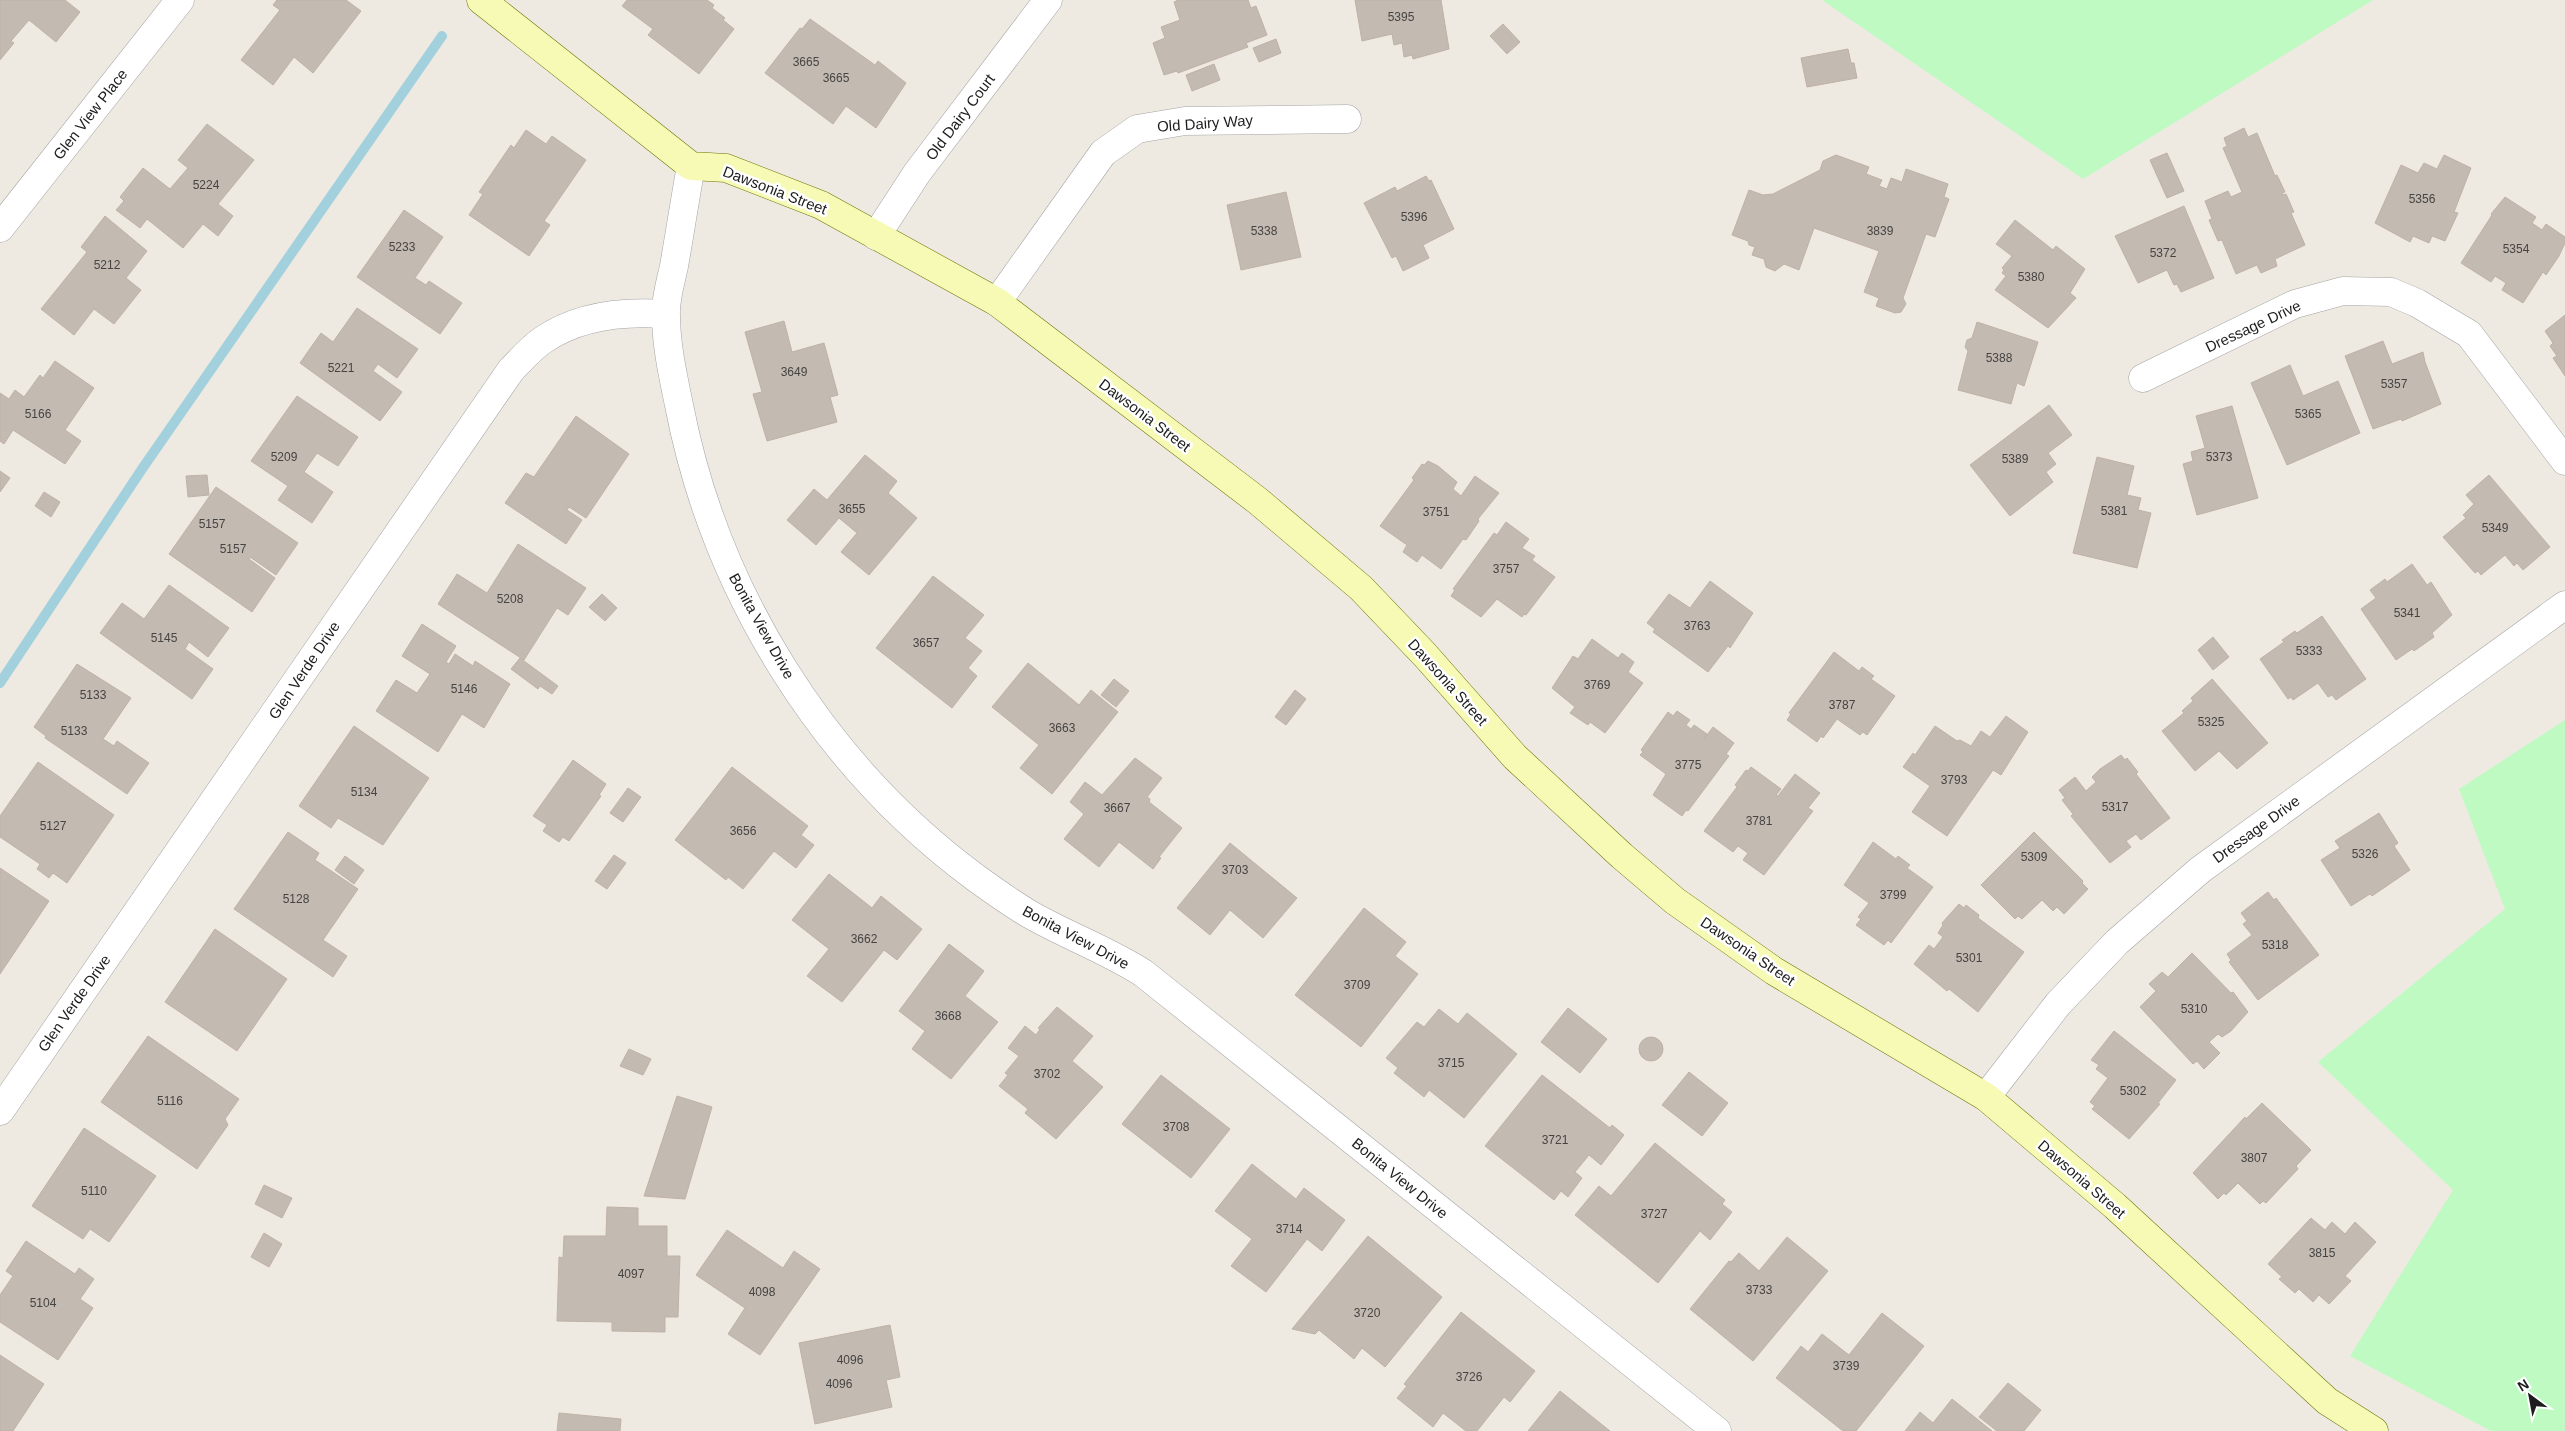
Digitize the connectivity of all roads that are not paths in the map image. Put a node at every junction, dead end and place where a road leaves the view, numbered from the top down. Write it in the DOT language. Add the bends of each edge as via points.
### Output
graph roads {
  1 [pos="180,0"];
  2 [pos="481,0"];
  3 [pos="1048,0"];
  4 [pos="1347,118"];
  5 [pos="691,166"];
  6 [pos="0,228"];
  7 [pos="876,236"];
  8 [pos="997,302"];
  9 [pos="665,314"];
  10 [pos="2143,378"];
  11 [pos="2565,461"];
  12 [pos="2565,605"];
  13 [pos="1986,1097"];
  14 [pos="0,1111"];
  15 [pos="1717,1431"];
  16 [pos="2374,1431"];
  1 -- 6 [label="street, Glen View Place"];
  2 -- 5 [label="street"];
  3 -- 7 [label="street, Old Dairy Court" via="916,173"];
  4 -- 8 [label="street, Old Dairy Way" via="1185,121 1137,129 1103,152"];
  5 -- 7 [label="street, Dawsonia Street" via="726,168 821,205"];
  5 -- 9 [label="street, Bonita View Drive"];
  7 -- 8 [label="street, Dawsonia Street"];
  8 -- 13 [label="street, Dawsonia Street" via="1258,501 1361,588 1515,757 1675,901 1774,971"];
  9 -- 14 [label="street, Glen Verde Drive" via="628,312 581,321 541,341 511,370"];
  9 -- 15 [label="street, Bonita View Drive" via="672,372 699,487 718,542 742,596 774,655 837,744 880,792 926,837 976,878 1029,914 1116,955 1143,973"];
  10 -- 11 [label="street, Dressage Drive" via="2295,304 2343,290 2390,292 2417,303 2469,334"];
  12 -- 13 [label="street, Dressage Drive" via="2200,870 2117,942 2058,1004"];
  13 -- 16 [label="street, Dawsonia Street" via="2115,1206 2327,1400"];
}
